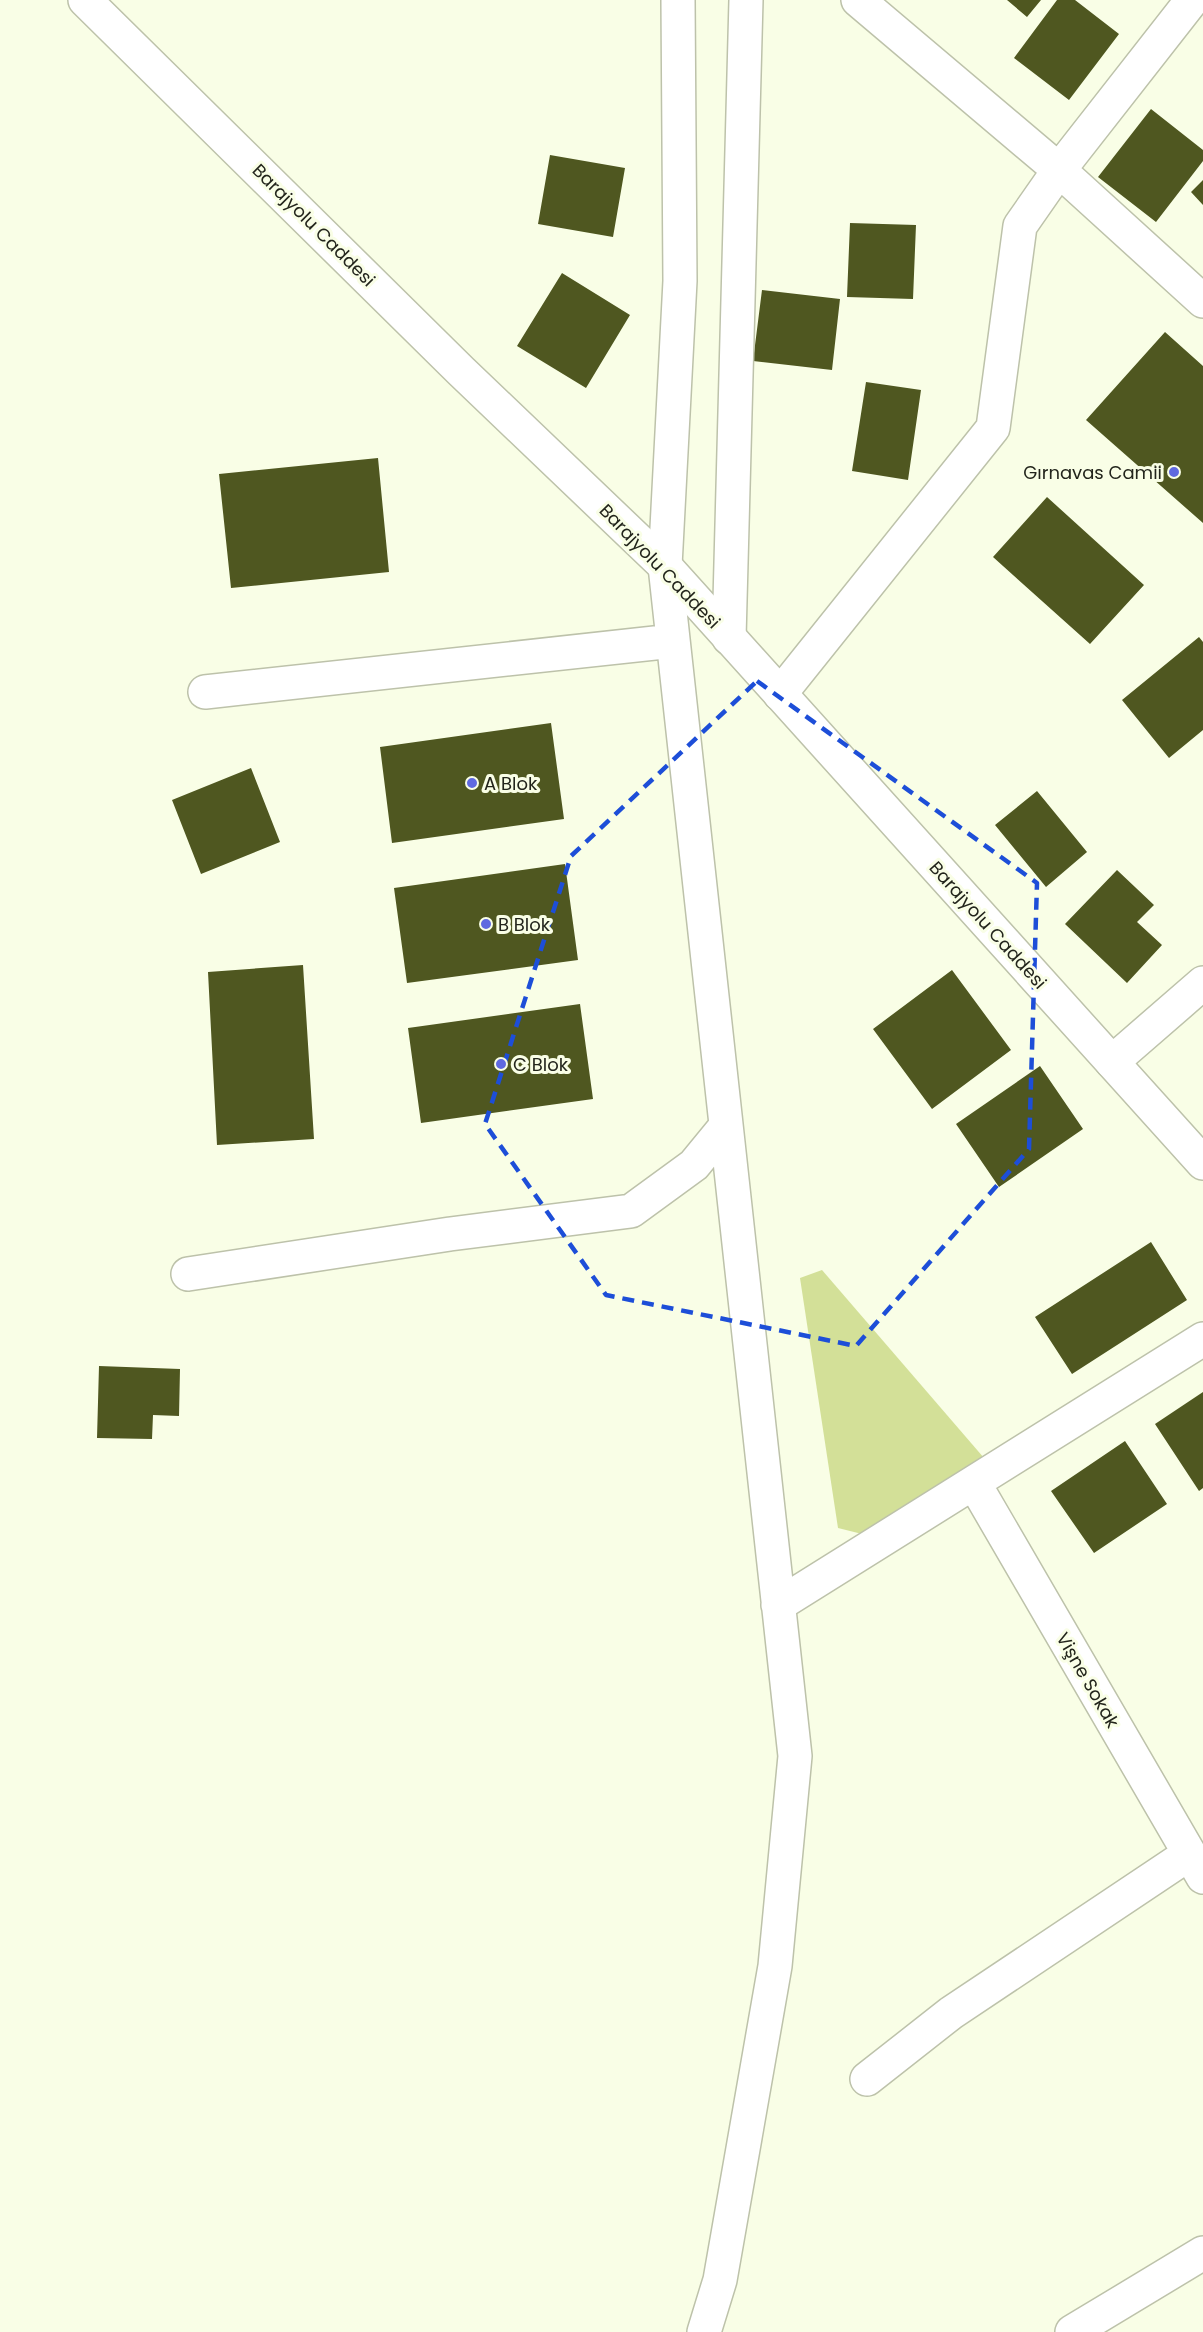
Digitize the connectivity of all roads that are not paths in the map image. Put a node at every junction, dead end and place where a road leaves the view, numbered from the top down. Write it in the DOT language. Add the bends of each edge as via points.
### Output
graph roads {
  1 [pos="85,0"];
  2 [pos="678,0"];
  3 [pos="746,0"];
  4 [pos="858,0"];
  5 [pos="1192,0"];
  6 [pos="1059,170"];
  7 [pos="1203,301"];
  8 [pos="665,566"];
  9 [pos="729,638"];
  10 [pos="674,641"];
  11 [pos="205,692"];
  12 [pos="780,694"];
  13 [pos="1203,983"];
  14 [pos="1112,1062"];
  15 [pos="726,1126"];
  16 [pos="1203,1163"];
  17 [pos="188,1274"];
  18 [pos="1203,1339"];
  19 [pos="974,1483"];
  20 [pos="778,1605"];
  21 [pos="1196,1866"];
  22 [pos="867,2079"];
  23 [pos="1203,2253"];
  24 [pos="704,2332"];
  25 [pos="1072,2332"];
  1 -- 8 [label="street, Barajyolu Caddesi"];
  2 -- 8 [label="street" via="680,281"];
  3 -- 9 [label="street"];
  4 -- 6 [label="street"];
  5 -- 6 [label="street"];
  6 -- 7 [label="street"];
  6 -- 12 [label="street" via="1020,226 993,428"];
  8 -- 9 [label="street, Barajyolu Caddesi"];
  8 -- 10 [label="street"];
  9 -- 12 [label="street, Barajyolu Caddesi"];
  10 -- 11 [label="street"];
  10 -- 15 [label="street"];
  12 -- 14 [label="street, Barajyolu Caddesi"];
  13 -- 14 [label="street"];
  14 -- 16 [label="street, Barajyolu Caddesi"];
  15 -- 17 [label="street" via="694,1165 631,1211"];
  15 -- 20 [label="street"];
  18 -- 19 [label="street"];
  19 -- 20 [label="street"];
  19 -- 21 [label="street, Vişne Sokak"];
  20 -- 24 [label="street" via="795,1756 775,1966 720,2280"];
  21 -- 22 [label="street" via="951,2013"];
  23 -- 25 [label="street"];
}
